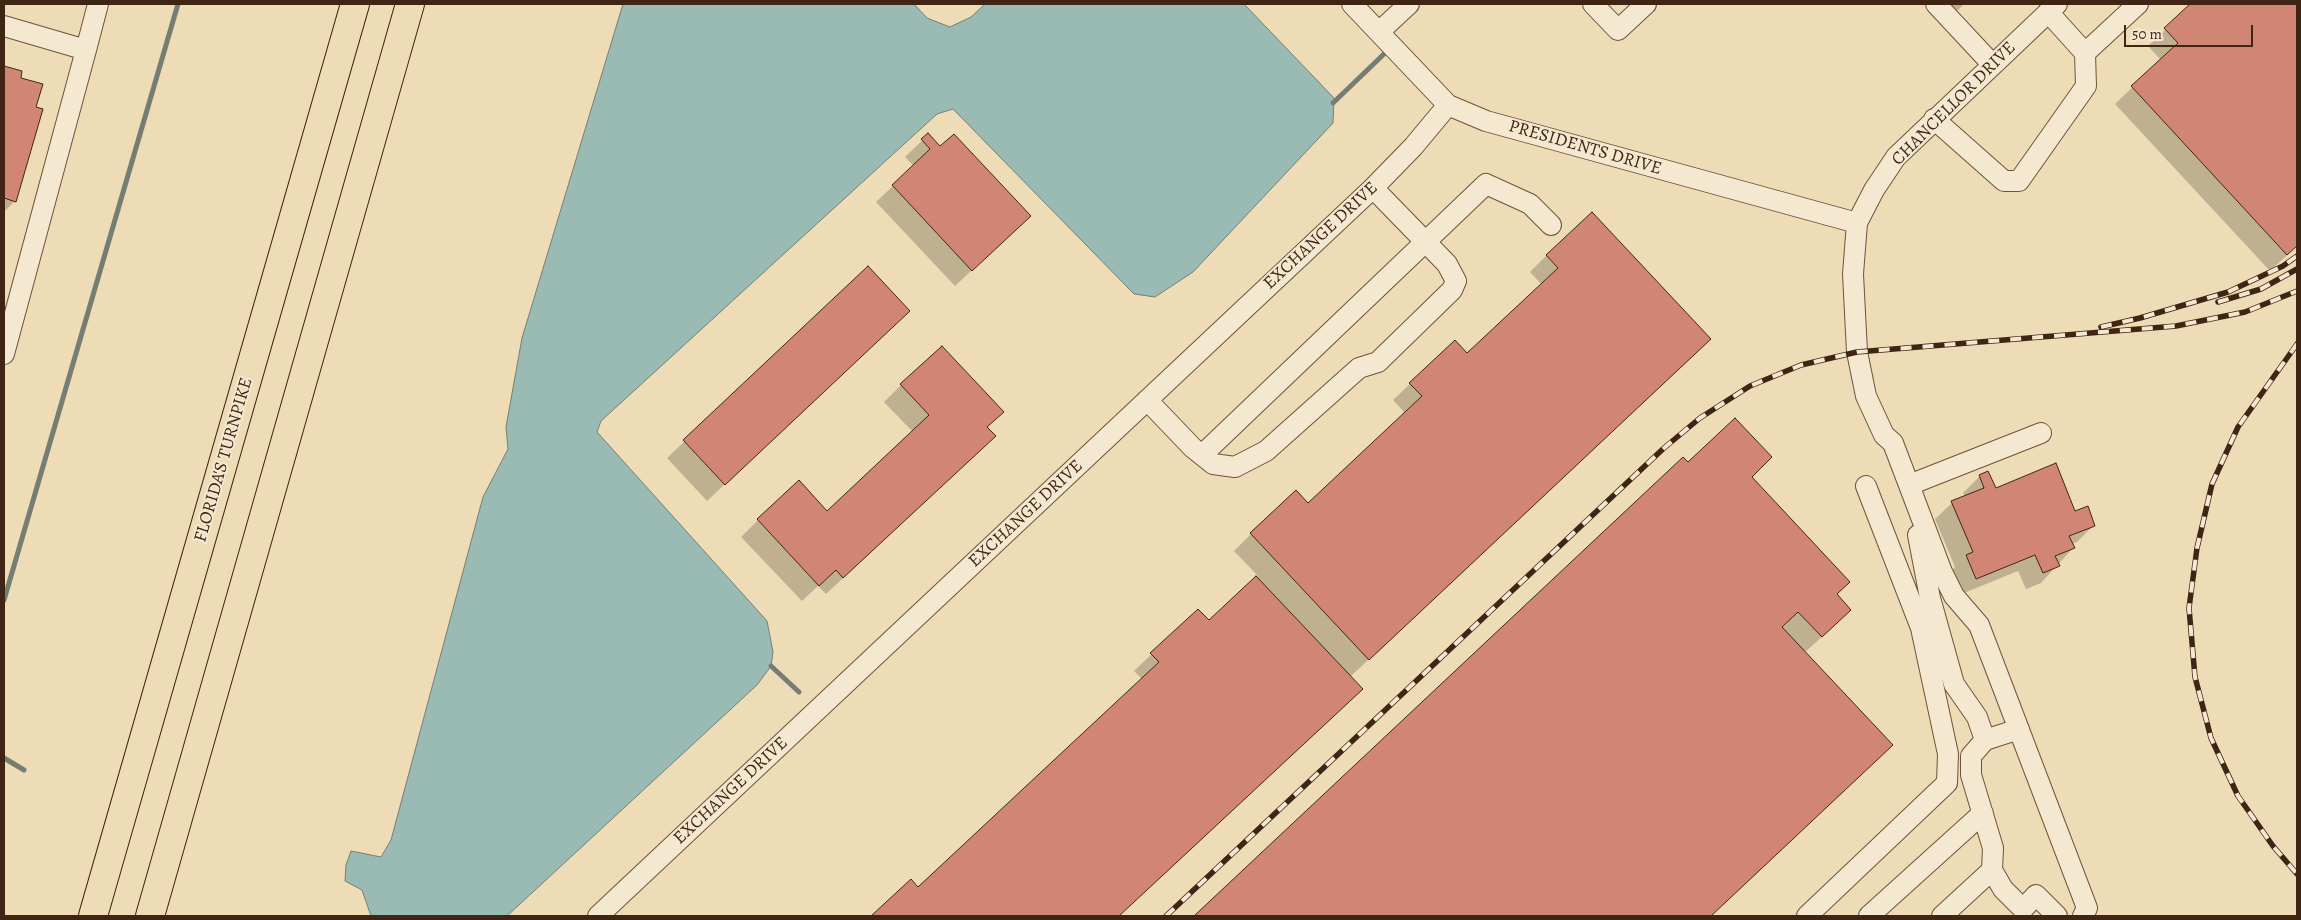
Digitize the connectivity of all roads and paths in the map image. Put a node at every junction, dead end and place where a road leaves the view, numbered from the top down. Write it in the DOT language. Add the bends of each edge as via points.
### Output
graph roads {
  1 [pos="98,4"];
  2 [pos="355,4"];
  3 [pos="410,4"];
  4 [pos="1352,4"];
  5 [pos="1409,4"];
  6 [pos="1593,4"];
  7 [pos="1646,4"];
  8 [pos="1936,4"];
  9 [pos="2138,4"];
  10 [pos="2052,8"];
  11 [pos="4,26"];
  12 [pos="1380,32"];
  13 [pos="86,50"];
  14 [pos="2085,53"];
  15 [pos="1992,64"];
  16 [pos="1448,105"];
  17 [pos="1934,119"];
  18 [pos="1373,188"];
  19 [pos="1858,223"];
  20 [pos="1551,225"];
  21 [pos="1424,241"];
  22 [pos="4,354"];
  23 [pos="1147,400"];
  24 [pos="1880,427"];
  25 [pos="2041,433"];
  26 [pos="1202,454"];
  27 [pos="1909,485"];
  28 [pos="1866,486"];
  29 [pos="2019,729"];
  30 [pos="1985,740"];
  31 [pos="1983,813"];
  32 [pos="1992,870"];
  33 [pos="2019,913"];
  34 [pos="93,916"];
  35 [pos="150,916"];
  36 [pos="598,916"];
  37 [pos="1807,916"];
  38 [pos="1869,916"];
  39 [pos="1942,916"];
  40 [pos="2056,916"];
  41 [pos="2083,916"];
  1 -- 13 [label="street"];
  2 -- 34 [label="highway, FLORIDA'S TURNPIKE"];
  3 -- 35 [label="highway"];
  4 -- 12 [label="street, PRESIDENTS DRIVE"];
  5 -- 12 [label="street"];
  6 -- 7 [label="street" via="1618,30"];
  8 -- 15 [label="street"];
  9 -- 14 [label="street"];
  10 -- 14 [label="street"];
  10 -- 15 [label="street, CHANCELLOR DRIVE"];
  11 -- 13 [label="street"];
  12 -- 16 [label="street, PRESIDENTS DRIVE"];
  13 -- 22 [label="street"];
  14 -- 17 [label="street" via="2086,86 2019,181 2004,182"];
  15 -- 17 [label="street, CHANCELLOR DRIVE"];
  16 -- 18 [label="street, EXCHANGE DRIVE" via="1414,147"];
  16 -- 19 [label="street, PRESIDENTS DRIVE" via="1486,121"];
  17 -- 19 [label="street, CHANCELLOR DRIVE" via="1896,157 1874,190"];
  18 -- 21 [label="street"];
  18 -- 23 [label="street, EXCHANGE DRIVE"];
  19 -- 24 [label="street, CHANCELLOR DRIVE" via="1853,274 1856,352 1866,396"];
  20 -- 21 [label="street" via="1530,204 1486,184"];
  21 -- 26 [label="street"];
  21 -- 26 [label="street" via="1447,264 1456,281 1452,290 1378,362 1359,368 1266,451 1235,467 1213,464"];
  23 -- 26 [label="street"];
  23 -- 36 [label="street, EXCHANGE DRIVE"];
  24 -- 27 [label="street" via="1893,443"];
  24 -- 30 [label="street" via="1882,446 1917,530 1930,598 1954,684 1977,717"];
  25 -- 27 [label="street"];
  27 -- 29 [label="street" via="1950,588 1979,625"];
  28 -- 37 [label="street" via="1921,628 1948,754 1947,783"];
  29 -- 30 [label="street"];
  29 -- 41 [label="street" via="2087,908"];
  30 -- 31 [label="street" via="1971,756 1971,775"];
  31 -- 32 [label="street" via="1994,848"];
  31 -- 38 [label="street"];
  32 -- 33 [label="street"];
  32 -- 39 [label="street"];
  33 -- 40 [label="street" via="2036,895"];
}
